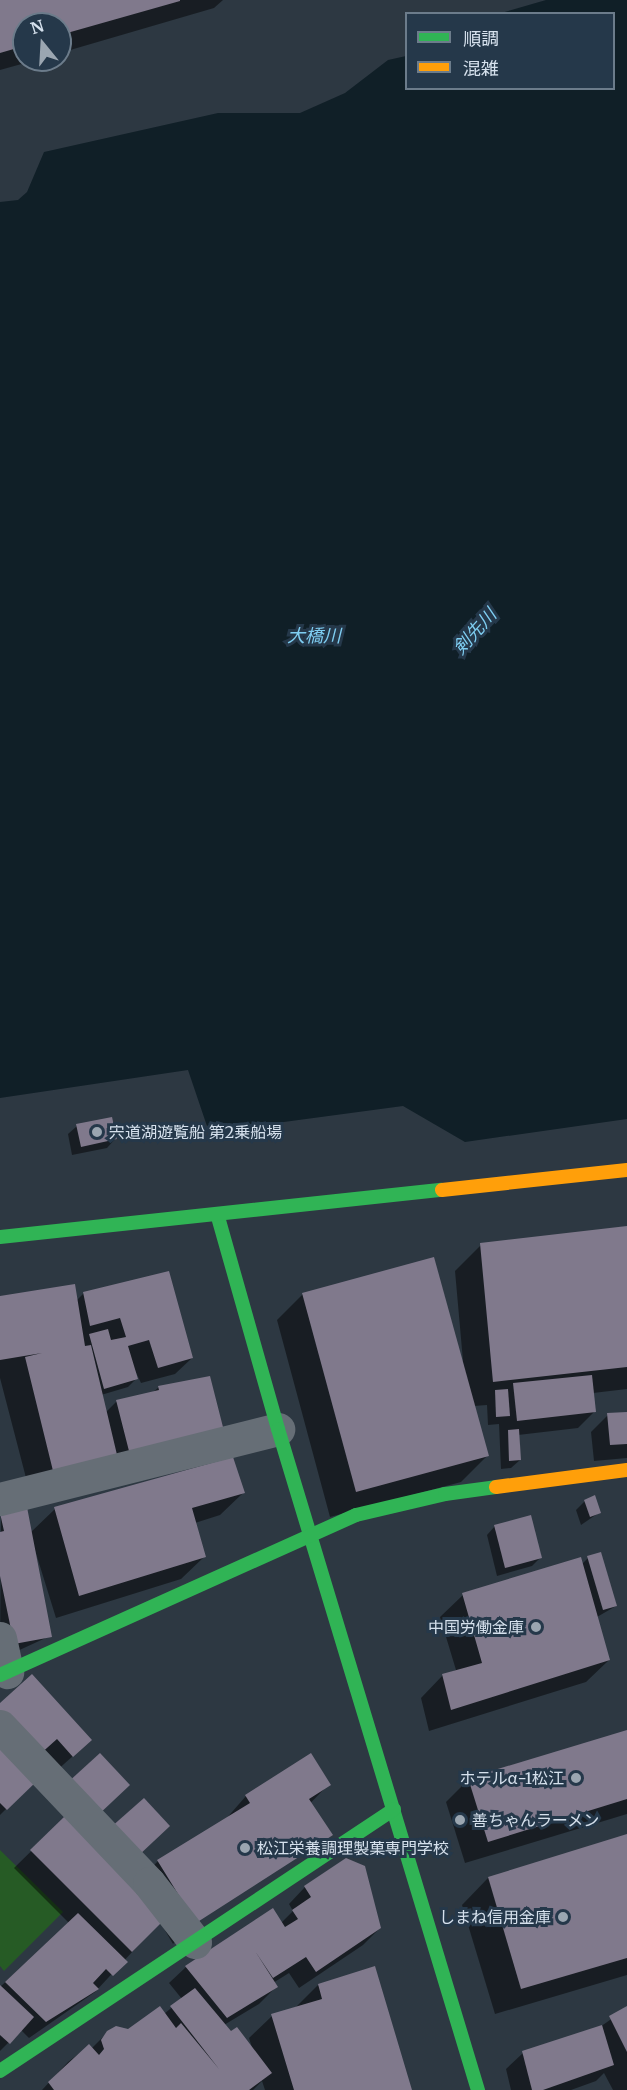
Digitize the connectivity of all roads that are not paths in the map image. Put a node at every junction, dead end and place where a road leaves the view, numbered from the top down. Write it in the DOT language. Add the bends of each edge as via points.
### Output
graph roads {
  1 [pos="627,1170"];
  2 [pos="218,1217"];
  3 [pos="0,1237"];
  4 [pos="278,1429"];
  5 [pos="627,1470"];
  6 [pos="0,1499"];
  7 [pos="310,1533"];
  8 [pos="0,1638"];
  9 [pos="4,1674"];
  10 [pos="0,1726"];
  11 [pos="394,1809"];
  12 [pos="195,1942"];
  13 [pos="0,2071"];
  14 [pos="478,2090"];
  1 -- 2 [label="street"];
  2 -- 3 [label="street"];
  2 -- 4 [label="street"];
  4 -- 6 [label="street"];
  4 -- 7 [label="street"];
  5 -- 7 [label="street" via="445,1494 356,1515"];
  7 -- 9 [label="street"];
  7 -- 11 [label="street"];
  8 -- 9 [label="street"];
  10 -- 12 [label="street" via="149,1883"];
  11 -- 12 [label="street"];
  11 -- 14 [label="street"];
  12 -- 13 [label="street"];
}
